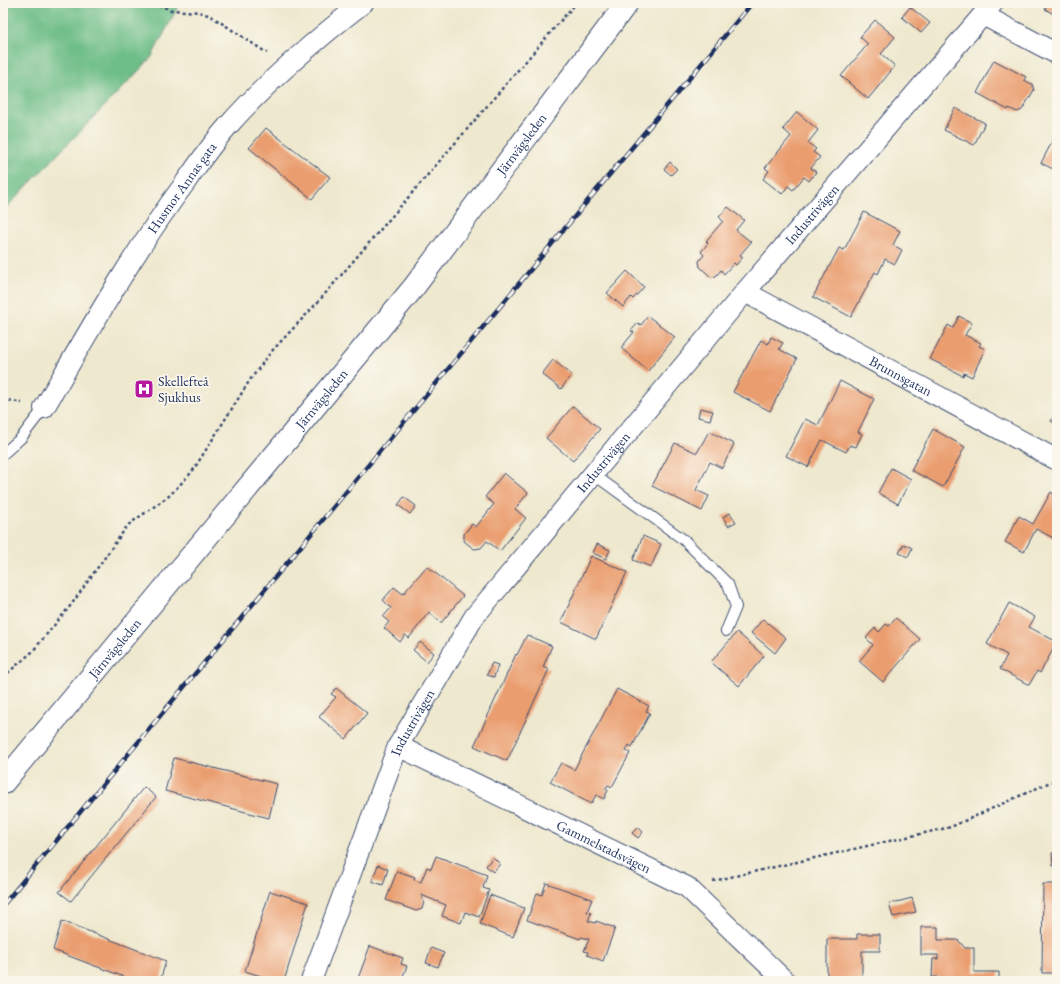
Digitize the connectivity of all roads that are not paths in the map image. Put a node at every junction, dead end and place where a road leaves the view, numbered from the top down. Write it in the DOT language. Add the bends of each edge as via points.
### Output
graph roads {
  1 [pos="363,3"];
  2 [pos="627,3"];
  3 [pos="988,9"];
  4 [pos="1057,54"];
  5 [pos="745,292"];
  6 [pos="44,408"];
  7 [pos="3,454"];
  8 [pos="1057,460"];
  9 [pos="593,474"];
  10 [pos="726,632"];
  11 [pos="398,746"];
  12 [pos="3,784"];
  13 [pos="311,981"];
  14 [pos="785,981"];
  1 -- 6 [label="street, Husmor Annas gata" via="311,43 226,128 158,219 117,282"];
  2 -- 12 [label="main road, Järnvägsleden" via="414,287"];
  3 -- 4 [label="street"];
  3 -- 5 [label="street, Industrivägen"];
  5 -- 8 [label="street, Brunnsgatan"];
  5 -- 9 [label="street, Industrivägen"];
  6 -- 7 [label="lane" via="21,438"];
  9 -- 10 [label="lane" via="684,540 728,584 736,607"];
  9 -- 11 [label="street, Industrivägen" via="474,617"];
  11 -- 13 [label="street, Industrivägen"];
  11 -- 14 [label="street, Gammelstadsvägen" via="687,887"];
}
